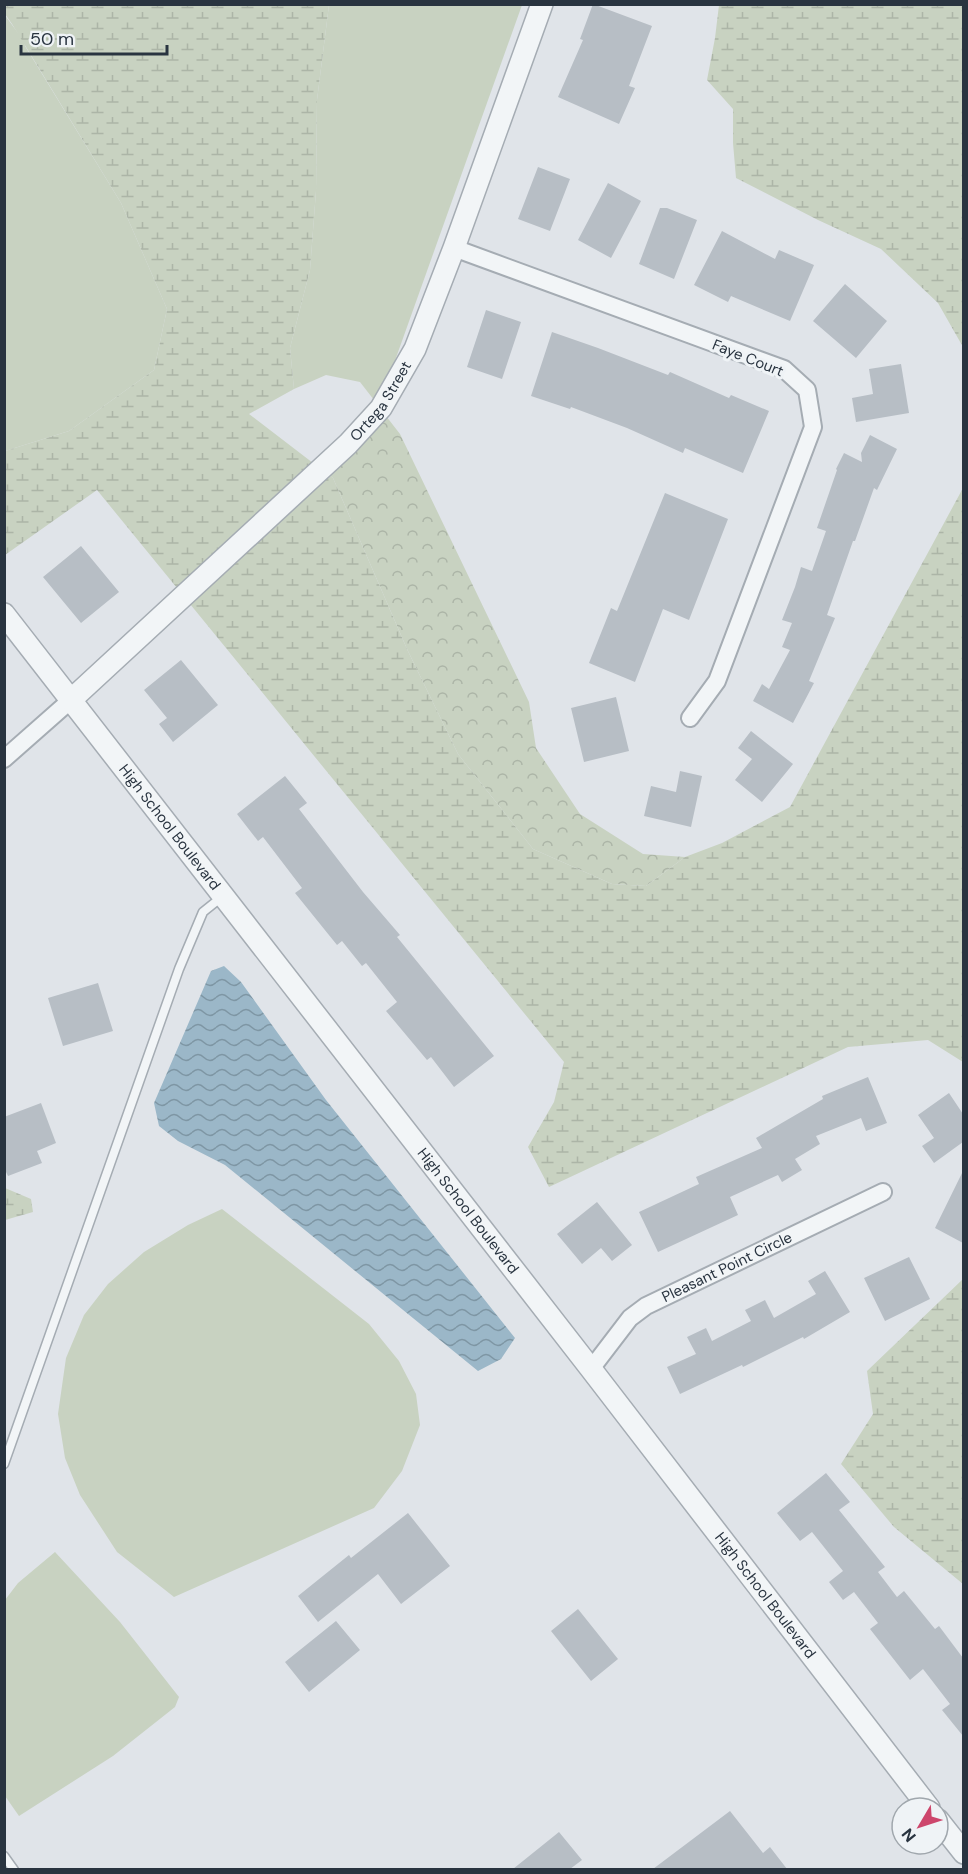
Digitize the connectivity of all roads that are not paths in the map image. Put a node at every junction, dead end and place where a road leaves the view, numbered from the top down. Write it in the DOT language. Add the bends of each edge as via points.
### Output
graph roads {
  1 [pos="542,4"];
  2 [pos="454,248"];
  3 [pos="4,614"];
  4 [pos="72,699"];
  5 [pos="690,718"];
  6 [pos="4,759"];
  7 [pos="224,896"];
  8 [pos="883,1192"];
  9 [pos="591,1369"];
  10 [pos="4,1464"];
  11 [pos="920,1796"];
  12 [pos="950,1836"];
  13 [pos="963,1853"];
  14 [pos="4,1856"];
  15 [pos="14,1869"];
  1 -- 2 [label="street, Ortega Street"];
  2 -- 4 [label="street, Ortega Street" via="415,349 381,408 348,444"];
  2 -- 5 [label="street, Faye Court" via="784,369 807,390 813,427 717,681"];
  3 -- 4 [label="street, High School Boulevard"];
  4 -- 6 [label="street"];
  4 -- 7 [label="street, High School Boulevard"];
  7 -- 9 [label="street, High School Boulevard"];
  7 -- 10 [label="lane" via="203,912 179,969"];
  8 -- 9 [label="street, Pleasant Point Circle" via="646,1306 630,1318"];
  9 -- 11 [label="street, High School Boulevard"];
  12 -- 13 [label="street"];
  14 -- 15 [label="lane"];
}
